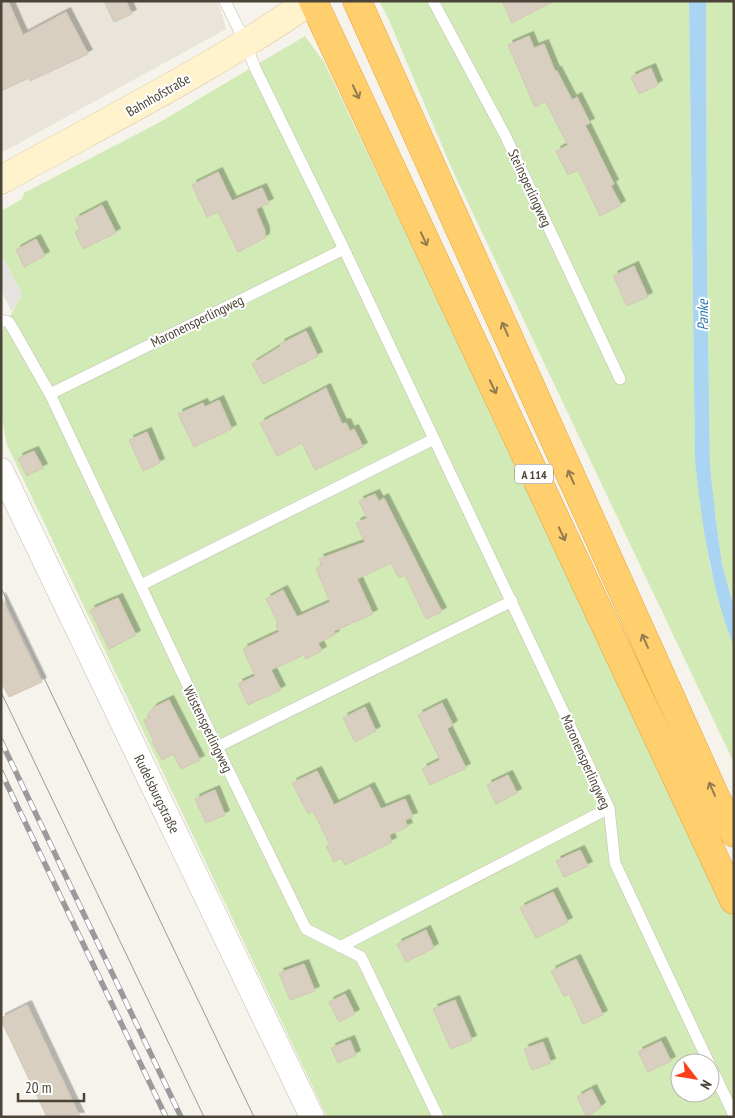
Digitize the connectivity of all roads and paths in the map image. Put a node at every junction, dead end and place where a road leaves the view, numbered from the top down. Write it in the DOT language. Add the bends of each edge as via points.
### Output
graph roads {
  1 [pos="225,1"];
  2 [pos="312,1"];
  3 [pos="356,1"];
  4 [pos="433,1"];
  5 [pos="246,44"];
  6 [pos="1,180"];
  7 [pos="344,249"];
  8 [pos="1,320"];
  9 [pos="620,379"];
  10 [pos="50,394"];
  11 [pos="434,439"];
  12 [pos="1,470"];
  13 [pos="140,585"];
  14 [pos="512,601"];
  15 [pos="216,747"];
  16 [pos="609,808"];
  17 [pos="734,833"];
  18 [pos="734,900"];
  19 [pos="340,946"];
  20 [pos="705,1053"];
  21 [pos="720,1085"];
  22 [pos="734,1115"];
  23 [pos="312,1117"];
  24 [pos="438,1117"];
  1 -- 5 [label="lane, Maronensperlingweg"];
  2 -- 5 [label="main road, Bahnhofstraße"];
  2 -- 18 [label="highway, A 114, one-way"];
  17 -- 3 [label="highway, A 114, one-way"];
  4 -- 9 [label="lane, Steinsperlingweg" via="506,138"];
  5 -- 6 [label="main road, Bahnhofstraße" via="136,108"];
  5 -- 7 [label="lane, Maronensperlingweg"];
  7 -- 10 [label="lane, Maronensperlingweg"];
  7 -- 11 [label="lane, Maronensperlingweg"];
  8 -- 10 [label="lane, Wüstensperlingweg" via="9,322"];
  10 -- 13 [label="lane, Wüstensperlingweg"];
  11 -- 13 [label="lane"];
  11 -- 14 [label="lane, Maronensperlingweg"];
  12 -- 23 [label="street, Rudelsburgstraße"];
  13 -- 15 [label="lane, Wüstensperlingweg"];
  14 -- 15 [label="lane"];
  14 -- 16 [label="lane, Maronensperlingweg"];
  15 -- 19 [label="lane, Wüstensperlingweg" via="306,929"];
  16 -- 19 [label="lane"];
  16 -- 20 [label="lane, Maronensperlingweg" via="614,863"];
  19 -- 24 [label="lane, Wüstensperlingweg" via="361,957"];
  21 -- 22 [label="lane, Maronensperlingweg"];
}
